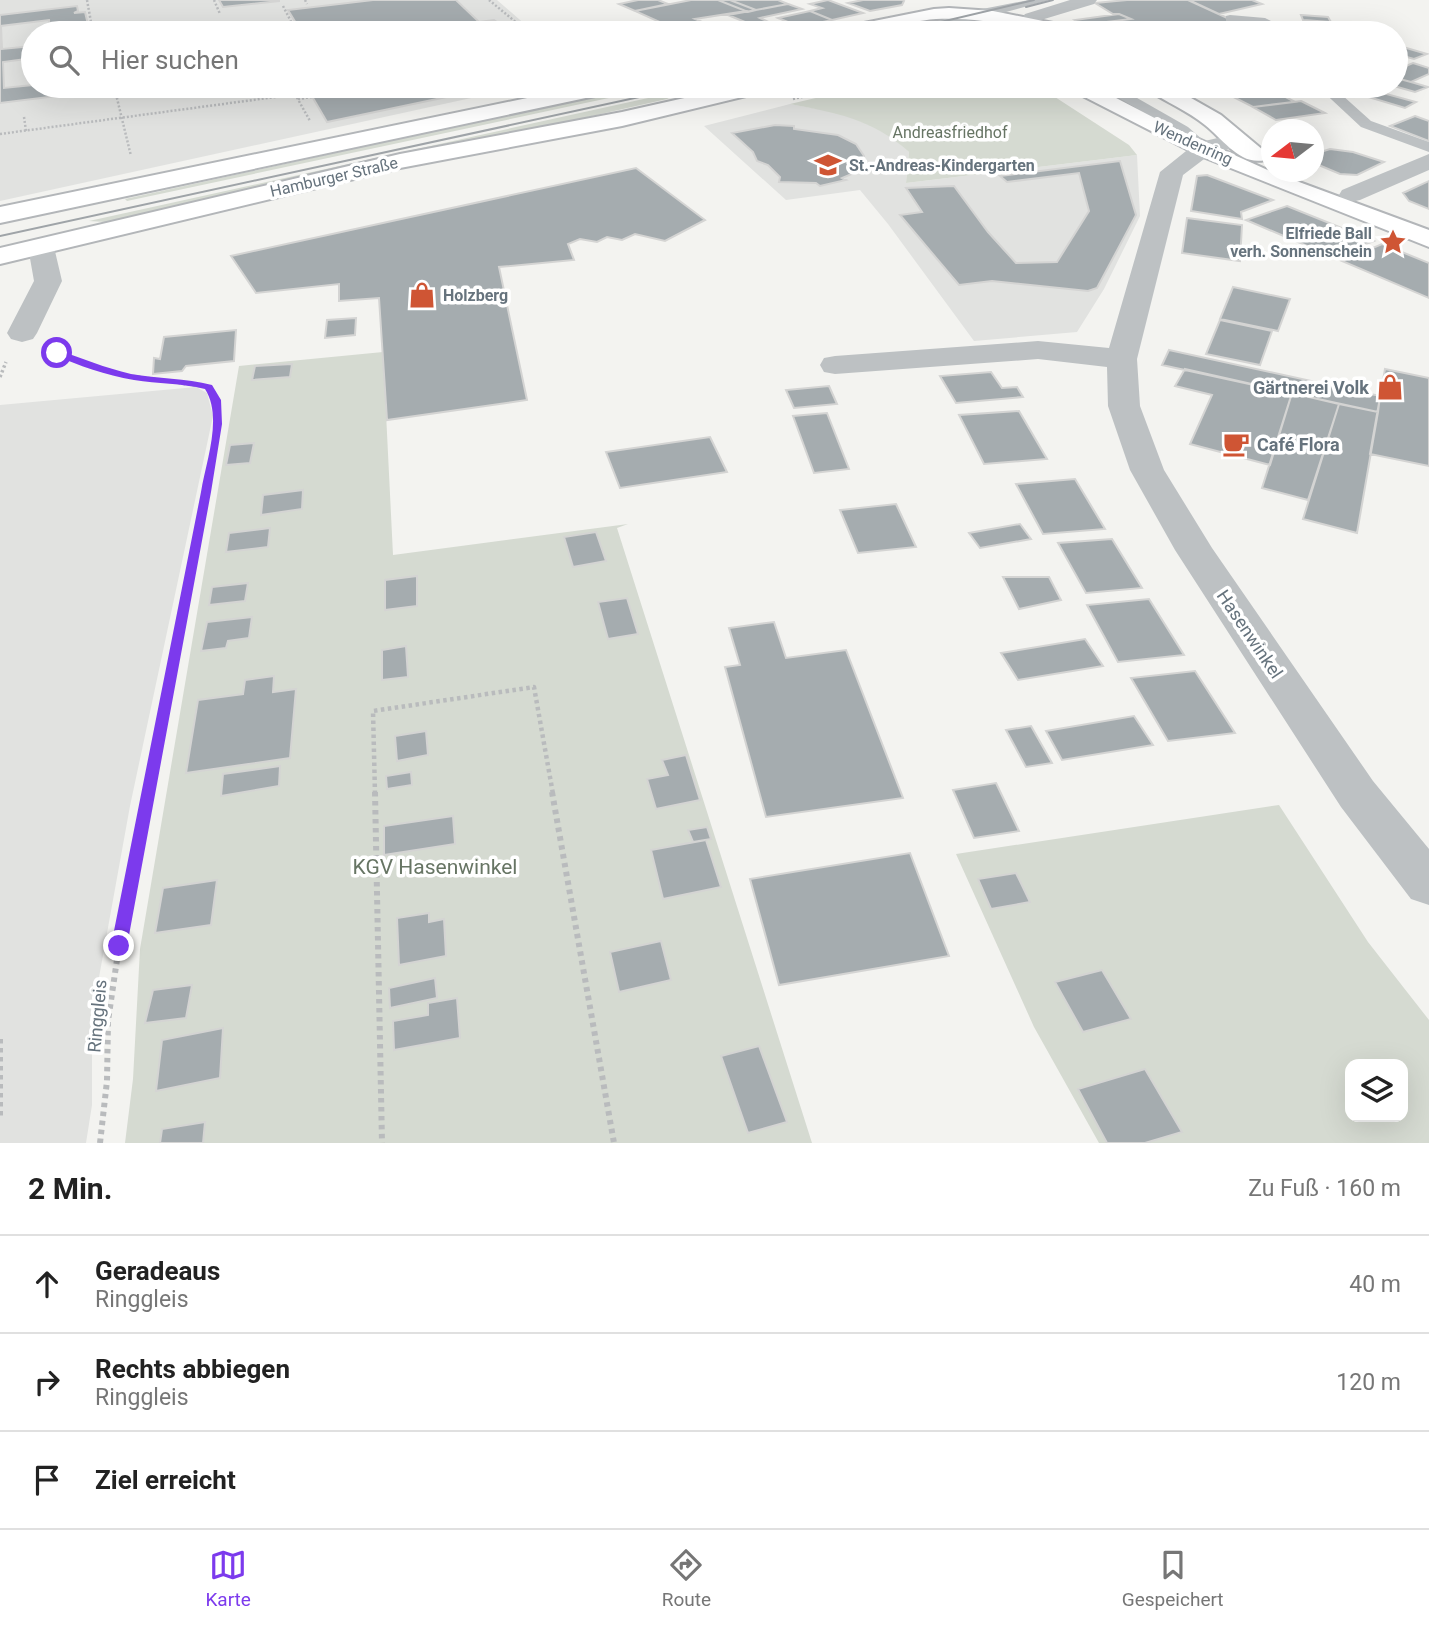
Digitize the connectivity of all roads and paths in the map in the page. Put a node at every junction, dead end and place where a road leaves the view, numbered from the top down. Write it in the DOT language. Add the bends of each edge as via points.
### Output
graph roads {
  1 [pos="87,0"];
  2 [pos="214,0"];
  3 [pos="489,0"];
  4 [pos="957,0"];
  5 [pos="1044,0"];
  6 [pos="1088,0"];
  7 [pos="283,6"];
  8 [pos="941,7"];
  9 [pos="220,14"];
  10 [pos="994,16"];
  11 [pos="1230,19"];
  12 [pos="91,21"];
  13 [pos="291,21"];
  14 [pos="514,21"];
  15 [pos="889,21"];
  16 [pos="968,21"];
  17 [pos="1015,21"];
  18 [pos="1261,21"];
  19 [pos="117,98"];
  20 [pos="266,98"];
  21 [pos="305,98"];
  22 [pos="557,98"];
  23 [pos="689,98"];
  24 [pos="713,98"];
  25 [pos="1101,98"];
  26 [pos="1127,98"];
  27 [pos="1175,98"];
  28 [pos="1337,98"];
  29 [pos="298,99"];
  30 [pos="670,108"];
  31 [pos="24,117"];
  32 [pos="122,118"];
  33 [pos="312,126"];
  34 [pos="26,131"];
  35 [pos="0,134"];
  36 [pos="1220,144"];
  37 [pos="1429,147"];
  38 [pos="1261,158"];
  39 [pos="132,160"];
  40 [pos="1429,161"];
  41 [pos="1319,182"];
  42 [pos="1351,195"];
  43 [pos="12,213"];
  44 [pos="1429,225"];
  45 [pos="1429,239"];
  46 [pos="41,247"];
  47 [pos="0,256"];
  48 [pos="22,333"];
  49 [pos="57,353"];
  50 [pos="8,358"];
  51 [pos="1122,359"];
  52 [pos="835,365"];
  53 [pos="0,377"];
  54 [pos="1429,885"];
  55 [pos="0,1039"];
  56 [pos="0,1117"];
  57 [pos="100,1143"];
  58 [pos="382,1143"];
  59 [pos="614,1143"];
  1 -- 12 [label="path"];
  2 -- 9 [label="path"];
  3 -- 14 [label="path"];
  4 -- 10 [label="main road"];
  5 -- 10 [label="lane"];
  6 -- 10 [label="street"];
  7 -- 13 [label="path"];
  8 -- 10 [label="main road"];
  8 -- 15 [label="main road"];
  10 -- 16 [label="lane"];
  10 -- 17 [label="main road"];
  11 -- 18 [label="lane"];
  19 -- 32 [label="path"];
  20 -- 32 [label="path"];
  21 -- 29 [label="path"];
  22 -- 43 [label="main road, Hamburger Straße"];
  23 -- 30 [label="main road"];
  24 -- 30 [label="main road, Hamburger Straße"];
  25 -- 36 [label="main road, Wendenring" via="1131,114"];
  26 -- 36 [label="lane" via="1183,130"];
  27 -- 36 [label="main road, Wendenring" via="1213,120"];
  28 -- 37 [label="lane" via="1366,124"];
  29 -- 33 [label="path"];
  30 -- 46 [label="main road, Hamburger Straße" via="400,161"];
  31 -- 34 [label="path"];
  32 -- 34 [label="path"];
  32 -- 39 [label="path"];
  34 -- 35 [label="path"];
  36 -- 38 [label="main road, Wendenring"];
  36 -- 45 [label="main road, Wendenring"];
  36 -- 51 [label="street, Hasenwinkel" via="1172,172"];
  40 -- 42 [label="street"];
  41 -- 42 [label="main road"];
  42 -- 44 [label="main road"];
  43 -- 46 [label="main road"];
  46 -- 47 [label="main road, Hamburger Straße"];
  46 -- 48 [label="street" via="48,281"];
  49 -- 57 [label="path, Ringgleis" via="95,369 209,387 217,400 218,424 208,481 119,946 108,1021"];
  50 -- 53 [label="path"];
  51 -- 52 [label="street" via="1038,350"];
  51 -- 54 [label="street, Hasenwinkel" via="1124,406 1147,470 1194,550 1357,794"];
  55 -- 56 [label="path"];
  58 -- 59 [label="path" via="373,711 534,687"];
}
